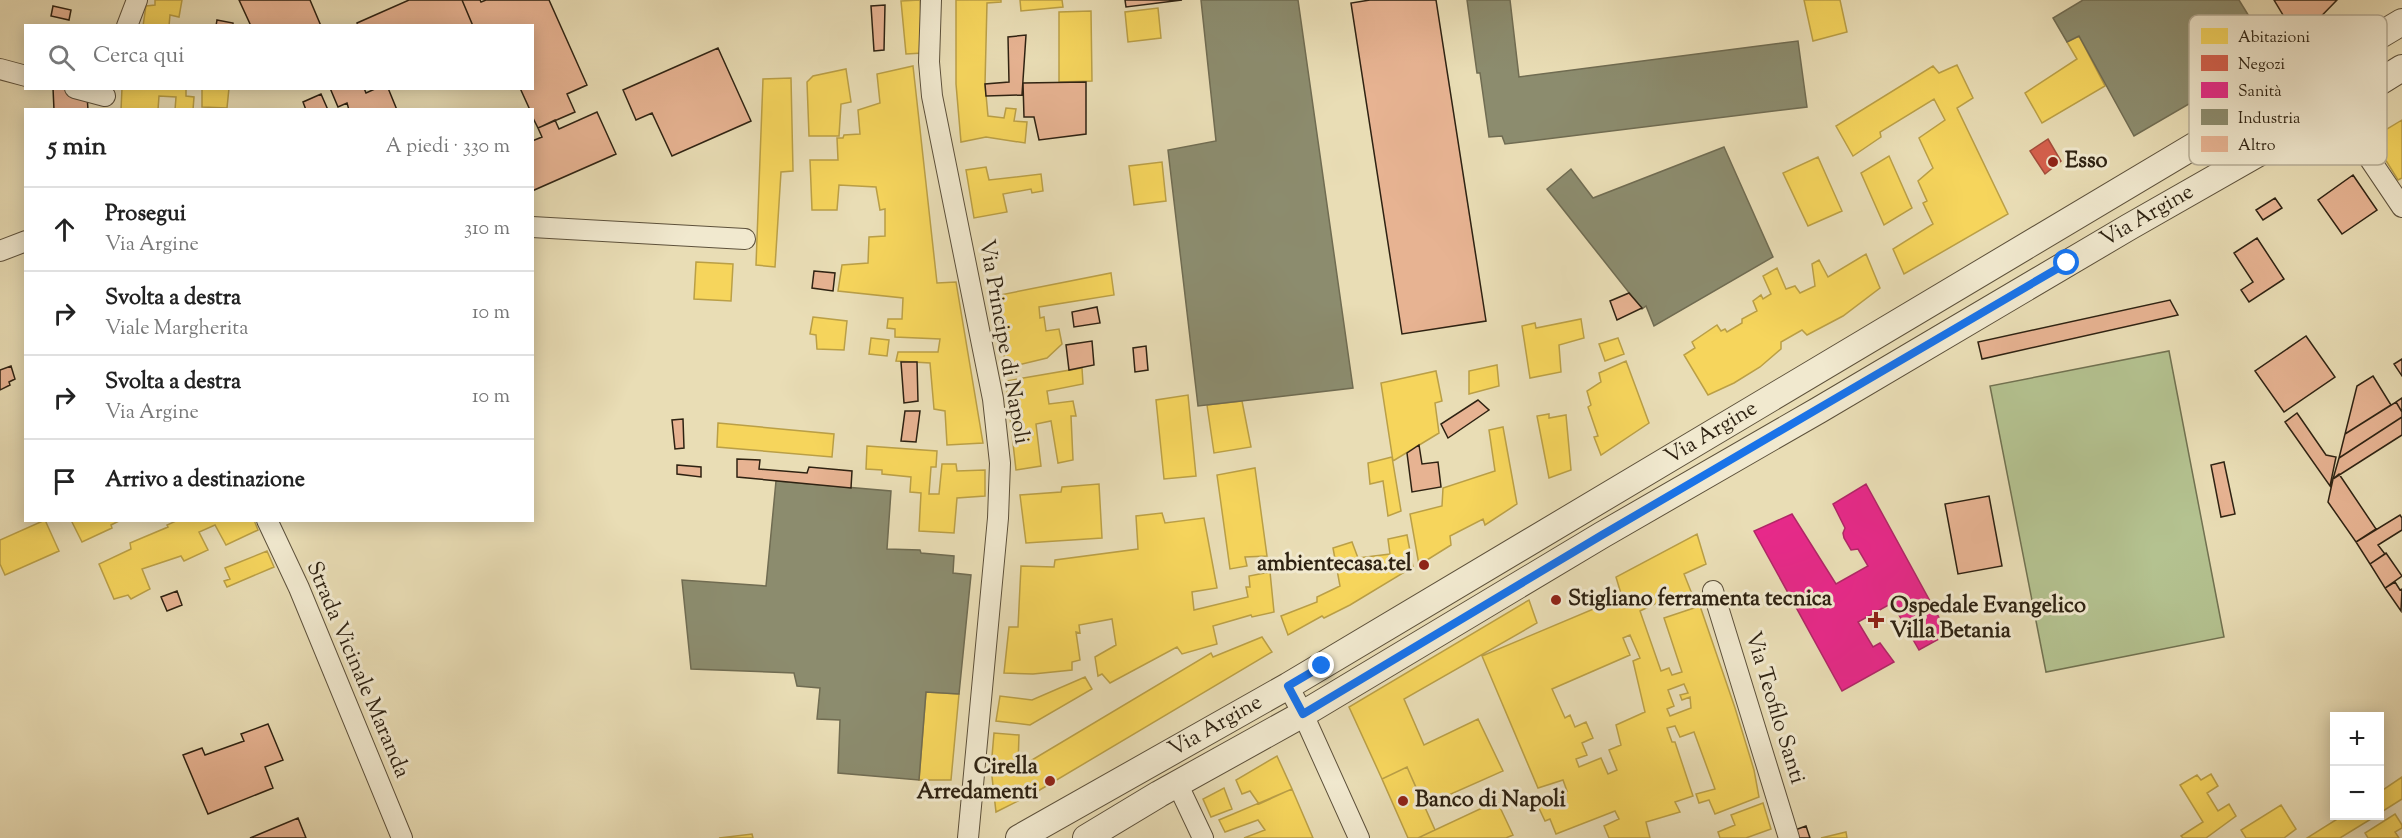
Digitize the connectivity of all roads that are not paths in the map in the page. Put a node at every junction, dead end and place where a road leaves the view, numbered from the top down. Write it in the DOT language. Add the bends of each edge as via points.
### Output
graph roads {
  1 [pos="138,0"];
  2 [pos="931,0"];
  3 [pos="2402,22"];
  4 [pos="128,24"];
  5 [pos="2387,31"];
  6 [pos="2402,68"];
  7 [pos="0,69"];
  8 [pos="24,75"];
  9 [pos="2387,77"];
  10 [pos="81,90"];
  11 [pos="106,98"];
  12 [pos="2189,149"];
  13 [pos="2238,165"];
  14 [pos="2374,165"];
  15 [pos="2402,207"];
  16 [pos="534,227"];
  17 [pos="746,239"];
  18 [pos="24,243"];
  19 [pos="0,251"];
  20 [pos="268,522"];
  21 [pos="1713,591"];
  22 [pos="1288,686"];
  23 [pos="1303,714"];
  24 [pos="1177,783"];
  25 [pos="402,838"];
  26 [pos="968,838"];
  27 [pos="1019,838"];
  28 [pos="1086,838"];
  29 [pos="1203,838"];
  30 [pos="1359,838"];
  31 [pos="1789,838"];
  1 -- 4 [label="street"];
  2 -- 26 [label="street, Via Principe di Napoli" via="932,96 993,399 1000,463"];
  3 -- 5 [label="street, Via Argine"];
  6 -- 9 [label="street, Via Argine"];
  7 -- 8 [label="street"];
  10 -- 11 [label="street"];
  12 -- 22 [label="street, Via Argine"];
  13 -- 23 [label="street, Via Argine"];
  14 -- 15 [label="street"];
  16 -- 17 [label="street"];
  18 -- 19 [label="street"];
  20 -- 25 [label="street, Strada Vicinale Maranda"];
  21 -- 31 [label="street, Via Teofilo Santi"];
  22 -- 23 [label="street"];
  22 -- 27 [label="street, Via Argine"];
  23 -- 24 [label="street, Via Argine"];
  23 -- 30 [label="street"];
  24 -- 28 [label="street, Via Argine"];
  24 -- 29 [label="street"];
}
